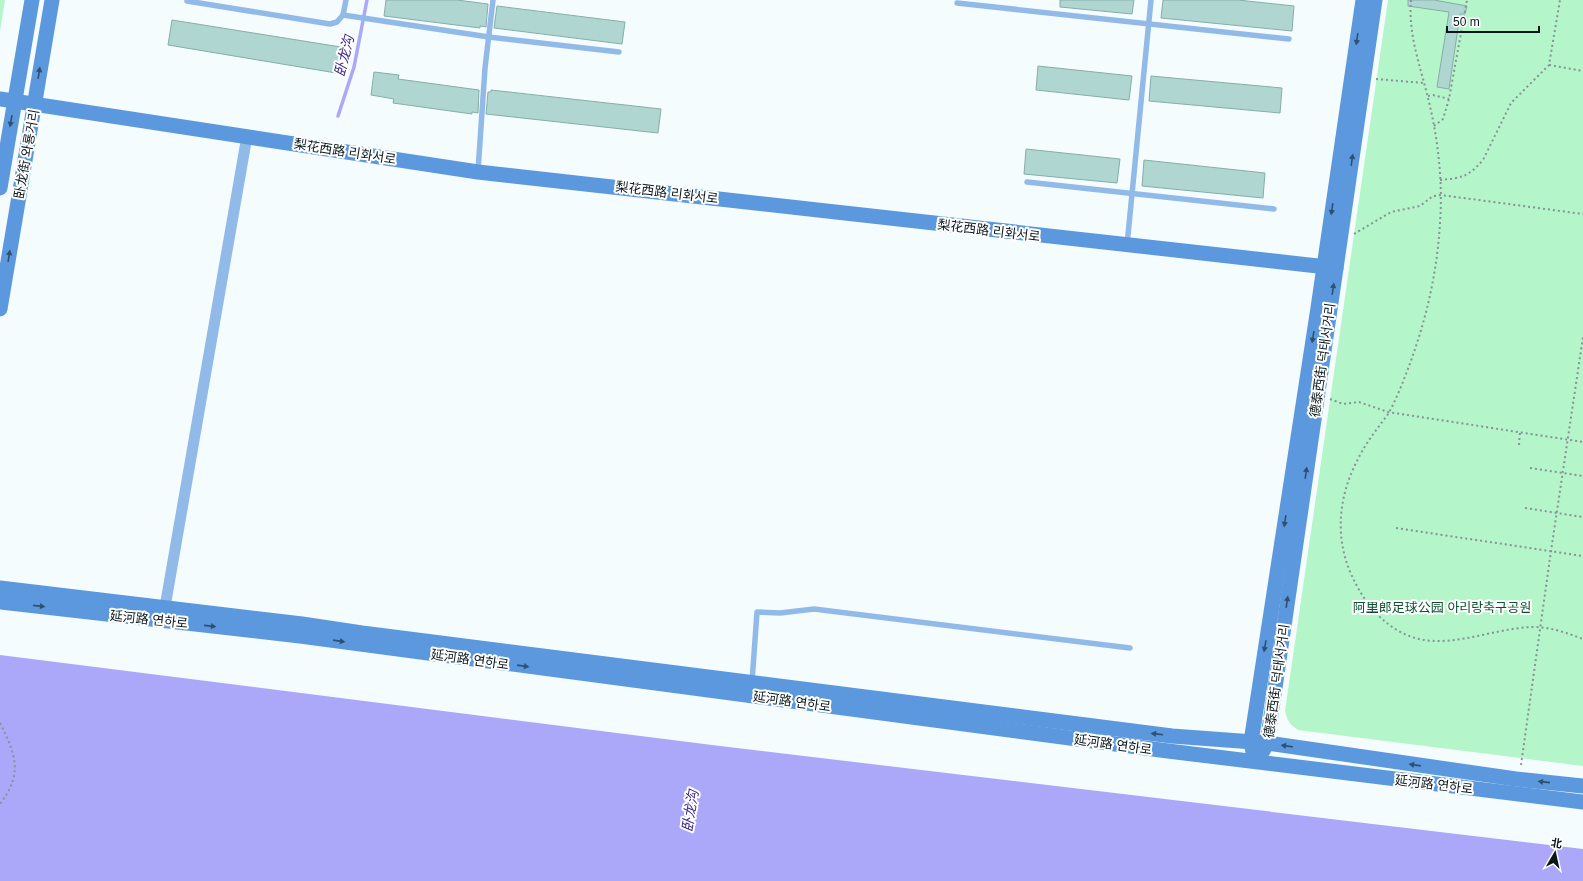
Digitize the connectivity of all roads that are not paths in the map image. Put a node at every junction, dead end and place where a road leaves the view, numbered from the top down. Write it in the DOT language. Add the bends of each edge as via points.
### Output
graph roads {
  1 [pos="32,0"];
  2 [pos="52,0"];
  3 [pos="346,0"];
  4 [pos="493,0"];
  5 [pos="1151,0"];
  6 [pos="1363,0"];
  7 [pos="1375,0"];
  8 [pos="188,1"];
  9 [pos="957,3"];
  10 [pos="344,15"];
  11 [pos="1149,24"];
  12 [pos="489,37"];
  13 [pos="1289,39"];
  14 [pos="619,52"];
  15 [pos="7,100"];
  16 [pos="34,104"];
  17 [pos="247,136"];
  18 [pos="478,172"];
  19 [pos="1027,182"];
  20 [pos="0,188"];
  21 [pos="1132,193"];
  22 [pos="1274,209"];
  23 [pos="1127,246"];
  24 [pos="1330,268"];
  25 [pos="0,309"];
  26 [pos="0,588"];
  27 [pos="0,602"];
  28 [pos="165,607"];
  29 [pos="1130,648"];
  30 [pos="752,682"];
  31 [pos="1250,742"];
  32 [pos="1267,743"];
  33 [pos="1256,762"];
  34 [pos="1583,786"];
  35 [pos="1583,802"];
  1 -- 15 [label="street, 卧龙街 와룡거리"];
  16 -- 2 [label="street, 卧龙街 와룡거리, one-way"];
  3 -- 10 [label="lane"];
  4 -- 12 [label="lane"];
  5 -- 11 [label="lane"];
  6 -- 24 [label="street, 德泰西街 덕태서거리, one-way"];
  24 -- 7 [label="street, 德泰西街 덕태서거리, one-way"];
  8 -- 10 [label="lane" via="330,24 338,22"];
  9 -- 11 [label="lane"];
  10 -- 12 [label="lane"];
  11 -- 13 [label="lane"];
  11 -- 21 [label="lane"];
  12 -- 14 [label="lane"];
  12 -- 18 [label="lane"];
  15 -- 16 [label="street, 梨花西路 리화서로"];
  15 -- 20 [label="street, 卧龙街 와룡거리, one-way"];
  16 -- 17 [label="street, 梨花西路 리화서로"];
  25 -- 16 [label="street, 卧龙街 와룡거리, one-way"];
  17 -- 18 [label="street, 梨花西路 리화서로"];
  17 -- 28 [label="street"];
  18 -- 23 [label="street, 梨花西路 리화서로"];
  19 -- 21 [label="lane"];
  21 -- 22 [label="lane"];
  21 -- 23 [label="lane"];
  23 -- 24 [label="street, 梨花西路 리화서로"];
  24 -- 31 [label="street, 德泰西街 덕태서거리, one-way"];
  32 -- 24 [label="street, 德泰西街 덕태서거리, one-way"];
  26 -- 28 [label="street, 延河路 연하로"];
  27 -- 33 [label="street, 延河路 연하로, one-way" via="300,636"];
  28 -- 30 [label="street, 延河路 연하로"];
  29 -- 30 [label="lane" via="814,609 780,613 757,612"];
  31 -- 30 [label="street, 延河路 연하로, one-way" via="1172,736"];
  31 -- 32 [label="street, 延河路 연하로"];
  31 -- 33 [label="street, 德泰西街 덕태서거리"];
  32 -- 33 [label="street, 德泰西街 덕태서거리"];
  34 -- 32 [label="street, 延河路 연하로, one-way" via="1516,779"];
  33 -- 35 [label="street, 延河路 연하로"];
}
